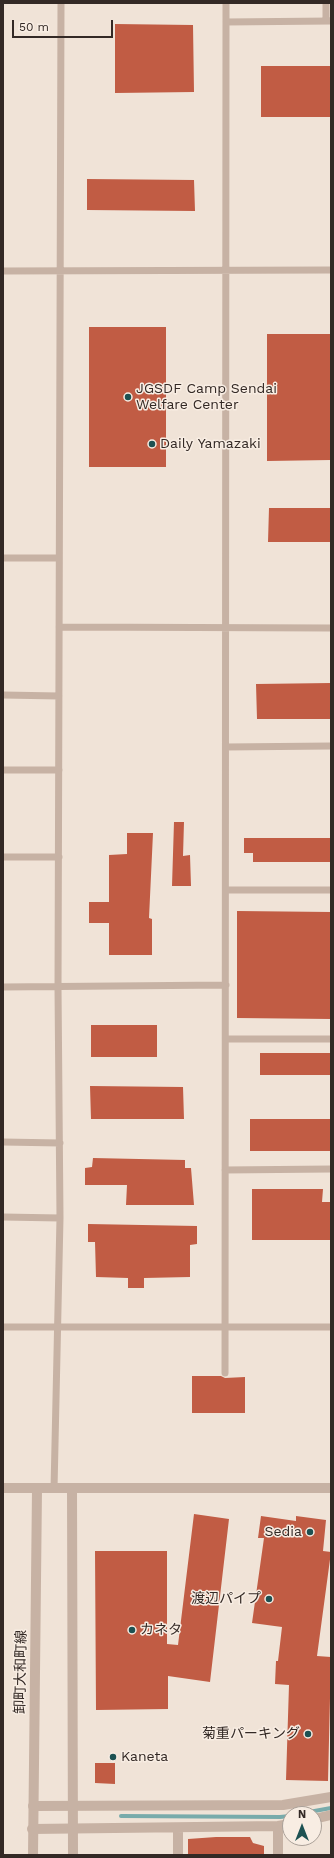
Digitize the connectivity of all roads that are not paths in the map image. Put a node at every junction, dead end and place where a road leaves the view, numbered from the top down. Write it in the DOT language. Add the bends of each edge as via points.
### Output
graph roads {
  1 [pos="61,3"];
  2 [pos="226,3"];
  3 [pos="326,3"];
  4 [pos="329,21"];
  5 [pos="226,22"];
  6 [pos="226,270"];
  7 [pos="331,270"];
  8 [pos="3,271"];
  9 [pos="60,271"];
  10 [pos="3,558"];
  11 [pos="59,558"];
  12 [pos="59,627"];
  13 [pos="226,628"];
  14 [pos="331,628"];
  15 [pos="3,695"];
  16 [pos="59,696"];
  17 [pos="331,746"];
  18 [pos="226,747"];
  19 [pos="3,770"];
  20 [pos="59,770"];
  21 [pos="3,857"];
  22 [pos="59,857"];
  23 [pos="226,890"];
  24 [pos="331,890"];
  25 [pos="226,986"];
  26 [pos="3,987"];
  27 [pos="58,987"];
  28 [pos="226,1039"];
  29 [pos="331,1039"];
  30 [pos="3,1142"];
  31 [pos="60,1143"];
  32 [pos="331,1169"];
  33 [pos="225,1170"];
  34 [pos="3,1217"];
  35 [pos="60,1218"];
  36 [pos="3,1327"];
  37 [pos="225,1327"];
  38 [pos="331,1327"];
  39 [pos="58,1328"];
  40 [pos="225,1373"];
  41 [pos="3,1488"];
  42 [pos="331,1488"];
  43 [pos="36,1489"];
  44 [pos="54,1489"];
  45 [pos="72,1489"];
  46 [pos="331,1796"];
  47 [pos="33,1806"];
  48 [pos="73,1806"];
  49 [pos="282,1825"];
  50 [pos="278,1826"];
  51 [pos="178,1828"];
  52 [pos="32,1829"];
  53 [pos="74,1829"];
  54 [pos="33,1855"];
  55 [pos="73,1855"];
  56 [pos="178,1855"];
  57 [pos="278,1855"];
  1 -- 9 [label="lane"];
  2 -- 5 [label="lane"];
  3 -- 4 [label="lane"];
  4 -- 5 [label="lane"];
  5 -- 6 [label="lane"];
  6 -- 7 [label="lane"];
  6 -- 9 [label="lane"];
  6 -- 13 [label="lane"];
  8 -- 9 [label="lane"];
  9 -- 11 [label="lane"];
  10 -- 11 [label="lane"];
  11 -- 12 [label="lane"];
  12 -- 13 [label="lane"];
  12 -- 16 [label="lane"];
  13 -- 14 [label="lane"];
  13 -- 18 [label="lane"];
  15 -- 16 [label="lane"];
  16 -- 20 [label="lane"];
  17 -- 18 [label="lane"];
  18 -- 23 [label="lane"];
  19 -- 20 [label="lane"];
  20 -- 22 [label="lane"];
  21 -- 22 [label="lane"];
  22 -- 27 [label="lane"];
  23 -- 24 [label="lane"];
  23 -- 25 [label="lane"];
  25 -- 27 [label="lane"];
  25 -- 28 [label="lane"];
  26 -- 27 [label="lane"];
  27 -- 31 [label="lane"];
  28 -- 29 [label="lane"];
  28 -- 33 [label="lane"];
  30 -- 31 [label="lane"];
  31 -- 35 [label="lane"];
  32 -- 33 [label="lane"];
  33 -- 37 [label="lane"];
  34 -- 35 [label="lane"];
  35 -- 39 [label="lane"];
  36 -- 39 [label="lane"];
  37 -- 38 [label="lane"];
  37 -- 39 [label="lane"];
  37 -- 40 [label="lane"];
  39 -- 44 [label="lane"];
  41 -- 43 [label="street"];
  42 -- 45 [label="street"];
  43 -- 44 [label="street"];
  43 -- 47 [label="street, 卸町大和町線"];
  44 -- 45 [label="street"];
  45 -- 48 [label="street"];
  46 -- 48 [label="street" via="283,1805"];
  47 -- 48 [label="street"];
  47 -- 52 [label="street, 卸町大和町線"];
  48 -- 53 [label="street"];
  49 -- 50 [label="street"];
  50 -- 51 [label="street"];
  50 -- 57 [label="street"];
  51 -- 53 [label="street"];
  51 -- 56 [label="street"];
  52 -- 53 [label="street"];
  52 -- 54 [label="street, 卸町大和町線"];
  53 -- 55 [label="street"];
}
